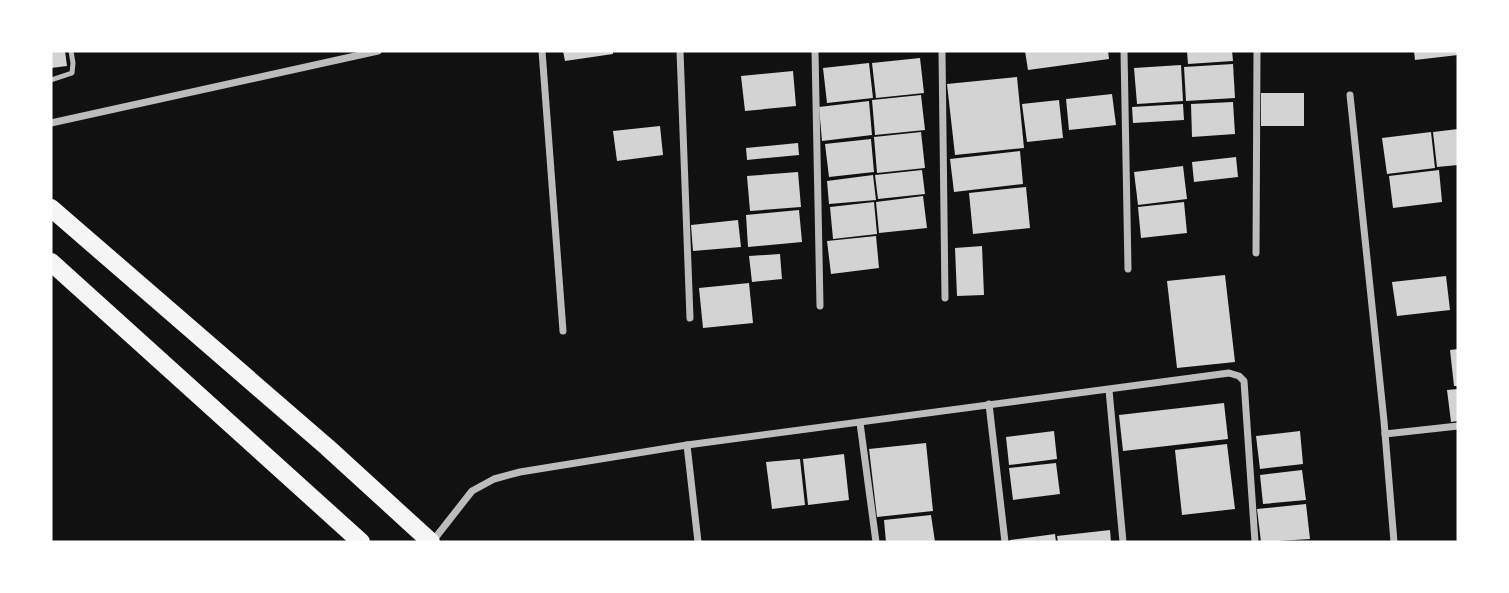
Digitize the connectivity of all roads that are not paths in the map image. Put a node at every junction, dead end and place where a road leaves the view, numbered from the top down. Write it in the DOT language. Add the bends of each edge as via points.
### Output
graph roads {
  1 [pos="71,51"];
  2 [pos="378,51"];
  3 [pos="542,51"];
  4 [pos="680,51"];
  5 [pos="814,51"];
  6 [pos="942,51"];
  7 [pos="1124,51"];
  8 [pos="1257,51"];
  9 [pos="51,80"];
  10 [pos="1350,95"];
  11 [pos="51,122"];
  12 [pos="51,208"];
  13 [pos="1256,253"];
  14 [pos="51,262"];
  15 [pos="1128,270"];
  16 [pos="945,298"];
  17 [pos="820,306"];
  18 [pos="690,318"];
  19 [pos="563,331"];
  20 [pos="1109,390"];
  21 [pos="989,404"];
  22 [pos="860,423"];
  23 [pos="1458,426"];
  24 [pos="1385,434"];
  25 [pos="687,445"];
  26 [pos="361,542"];
  27 [pos="431,542"];
  28 [pos="698,542"];
  29 [pos="876,542"];
  30 [pos="1005,542"];
  31 [pos="1123,542"];
  32 [pos="1255,542"];
  33 [pos="1394,542"];
  1 -- 9 [label="lane" via="72,73"];
  2 -- 11 [label="street"];
  3 -- 19 [label="street"];
  4 -- 18 [label="street"];
  5 -- 17 [label="street"];
  6 -- 16 [label="street"];
  7 -- 15 [label="street"];
  8 -- 13 [label="street"];
  10 -- 24 [label="street"];
  12 -- 27 [label="main road"];
  14 -- 26 [label="main road"];
  20 -- 21 [label="street"];
  20 -- 31 [label="street"];
  20 -- 32 [label="street" via="1230,373 1244,381"];
  21 -- 22 [label="street"];
  21 -- 30 [label="street"];
  22 -- 25 [label="street"];
  22 -- 29 [label="street"];
  23 -- 24 [label="street"];
  24 -- 33 [label="street"];
  25 -- 27 [label="street" via="494,479 472,491"];
  25 -- 28 [label="street"];
}
